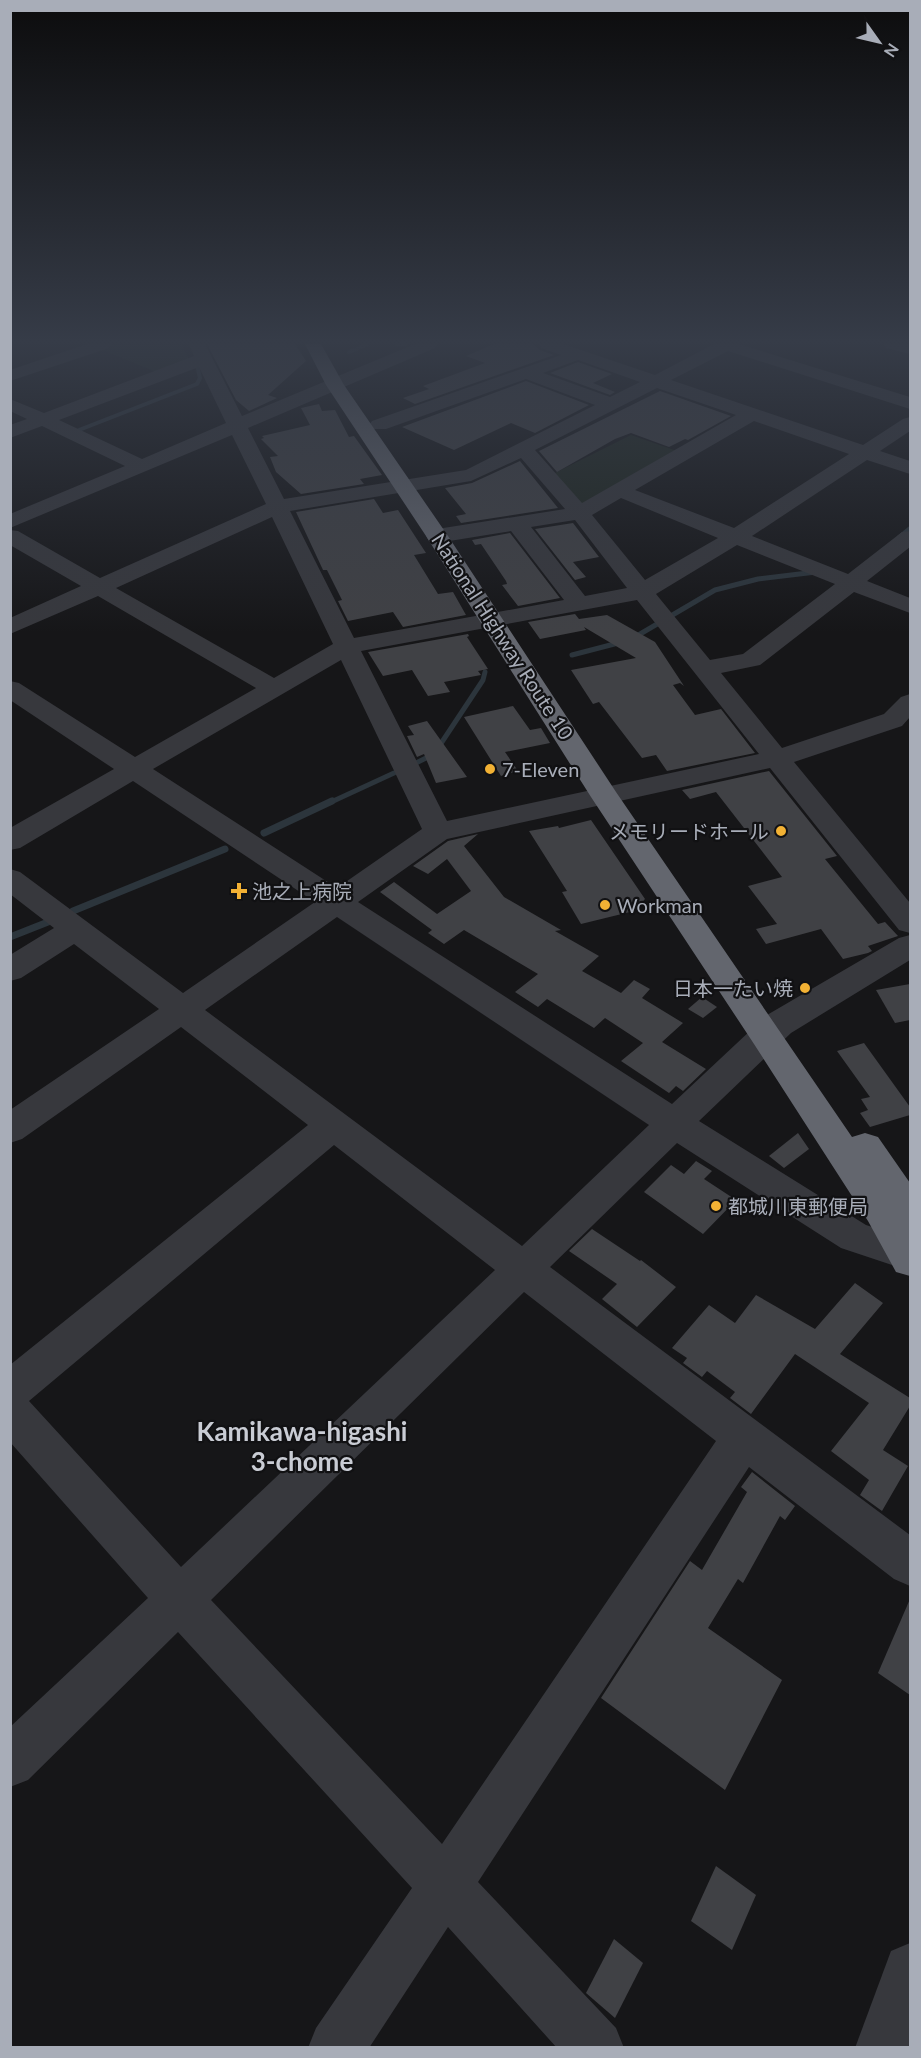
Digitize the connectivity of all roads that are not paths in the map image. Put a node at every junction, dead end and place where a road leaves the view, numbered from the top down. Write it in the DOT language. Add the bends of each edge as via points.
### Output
graph roads {
  1 [pos="85,440"];
  2 [pos="203,440"];
  3 [pos="244,440"];
  4 [pos="380,440"];
  5 [pos="387,440"];
  6 [pos="539,440"];
  7 [pos="706,440"];
  8 [pos="830,440"];
  9 [pos="884,440"];
  10 [pos="523,448"];
  11 [pos="866,452"];
  12 [pos="141,466"];
  13 [pos="910,468"];
  14 [pos="410,485"];
  15 [pos="618,490"];
  16 [pos="277,507"];
  17 [pos="580,513"];
  18 [pos="10,522"];
  19 [pos="516,523"];
  20 [pos="443,534"];
  21 [pos="10,536"];
  22 [pos="735,537"];
  23 [pos="910,537"];
  24 [pos="847,581"];
  25 [pos="99,587"];
  26 [pos="642,592"];
  27 [pos="579,604"];
  28 [pos="910,606"];
  29 [pos="499,618"];
  30 [pos="10,627"];
  31 [pos="345,647"];
  32 [pos="705,668"];
  33 [pos="10,688"];
  34 [pos="274,688"];
  35 [pos="905,716"];
  36 [pos="778,758"];
  37 [pos="133,769"];
  38 [pos="615,795"];
  39 [pos="438,832"];
  40 [pos="10,841"];
  41 [pos="10,879"];
  42 [pos="339,902"];
  43 [pos="910,923"];
  44 [pos="75,929"];
  45 [pos="910,946"];
  46 [pos="10,970"];
  47 [pos="183,1009"];
  48 [pos="772,1030"];
  49 [pos="334,1124"];
  50 [pos="675,1124"];
  51 [pos="10,1129"];
  52 [pos="910,1212"];
  53 [pos="910,1257"];
  54 [pos="523,1269"];
  55 [pos="10,1390"];
  56 [pos="10,1411"];
  57 [pos="744,1437"];
  58 [pos="910,1563"];
  59 [pos="179,1599"];
  60 [pos="10,1762"];
  61 [pos="443,1885"];
  62 [pos="910,1970"];
  63 [pos="336,2048"];
  64 [pos="596,2048"];
  65 [pos="883,2048"];
  1 -- 12 [label="street"];
  2 -- 12 [label="street"];
  3 -- 16 [label="street"];
  4 -- 14 [label="highway, National Highway Route 10"];
  5 -- 14 [label="highway, National Highway Route 10"];
  6 -- 10 [label="street"];
  7 -- 15 [label="street"];
  8 -- 11 [label="street"];
  9 -- 11 [label="street"];
  10 -- 14 [label="street" via="471,475"];
  10 -- 17 [label="street"];
  11 -- 13 [label="street"];
  11 -- 22 [label="street"];
  12 -- 18 [label="street"];
  14 -- 16 [label="street"];
  14 -- 20 [label="highway, National Highway Route 10"];
  15 -- 17 [label="street"];
  15 -- 22 [label="street"];
  16 -- 25 [label="street"];
  16 -- 31 [label="street"];
  17 -- 19 [label="street"];
  17 -- 26 [label="street"];
  19 -- 20 [label="street"];
  19 -- 27 [label="street"];
  20 -- 29 [label="highway, National Highway Route 10"];
  21 -- 25 [label="street"];
  22 -- 24 [label="street"];
  22 -- 26 [label="street"];
  23 -- 24 [label="street"];
  24 -- 28 [label="street"];
  24 -- 32 [label="street" via="751,660"];
  25 -- 30 [label="street"];
  25 -- 34 [label="street"];
  26 -- 27 [label="street"];
  26 -- 32 [label="street"];
  27 -- 29 [label="street"];
  29 -- 31 [label="street"];
  29 -- 38 [label="highway, National Highway Route 10"];
  31 -- 34 [label="street"];
  31 -- 39 [label="street"];
  32 -- 36 [label="street"];
  33 -- 37 [label="street"];
  34 -- 37 [label="street"];
  35 -- 36 [label="street"];
  36 -- 38 [label="street"];
  36 -- 43 [label="street"];
  37 -- 40 [label="street"];
  37 -- 42 [label="street"];
  38 -- 39 [label="street"];
  38 -- 48 [label="highway, National Highway Route 10"];
  39 -- 42 [label="street"];
  41 -- 44 [label="street"];
  42 -- 47 [label="street"];
  42 -- 50 [label="street"];
  44 -- 46 [label="street"];
  44 -- 47 [label="street"];
  45 -- 48 [label="street"];
  47 -- 49 [label="street"];
  47 -- 51 [label="street"];
  48 -- 50 [label="street"];
  48 -- 52 [label="highway, National Highway Route 10"];
  48 -- 53 [label="highway, National Highway Route 10"];
  49 -- 54 [label="street"];
  49 -- 55 [label="street"];
  50 -- 53 [label="street" via="854,1237"];
  50 -- 54 [label="street"];
  54 -- 57 [label="street"];
  54 -- 59 [label="street"];
  56 -- 59 [label="street"];
  57 -- 58 [label="street"];
  57 -- 61 [label="street"];
  59 -- 60 [label="street"];
  59 -- 61 [label="street"];
  61 -- 63 [label="street"];
  61 -- 64 [label="street"];
  62 -- 65 [label="street"];
}
